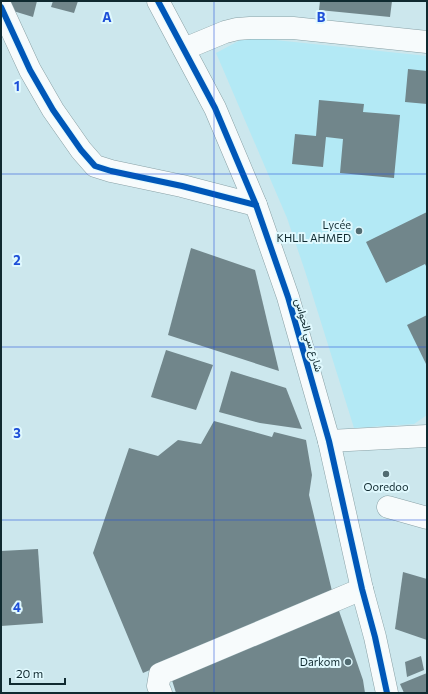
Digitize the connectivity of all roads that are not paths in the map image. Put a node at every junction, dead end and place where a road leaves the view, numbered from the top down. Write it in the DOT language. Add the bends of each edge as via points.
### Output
graph roads {
  1 [pos="158,1"];
  2 [pos="1,7"];
  3 [pos="427,42"];
  4 [pos="184,49"];
  5 [pos="256,205"];
  6 [pos="424,440"];
  7 [pos="329,441"];
  8 [pos="388,507"];
  9 [pos="427,518"];
  10 [pos="362,589"];
  11 [pos="161,693"];
  12 [pos="386,693"];
  1 -- 4 [label="street, شارع سي الحواس"];
  2 -- 5 [label="street" via="49,104 95,166"];
  3 -- 4 [label="street" via="293,28 250,28 225,32"];
  4 -- 5 [label="street, شارع سي الحواس" via="214,108"];
  5 -- 7 [label="street, شارع سي الحواس" via="288,297"];
  6 -- 7 [label="street"];
  7 -- 10 [label="street, شارع سي الحواس"];
  8 -- 9 [label="street"];
  10 -- 11 [label="street" via="160,674 158,686"];
  10 -- 12 [label="street, شارع سي الحواس"];
}
